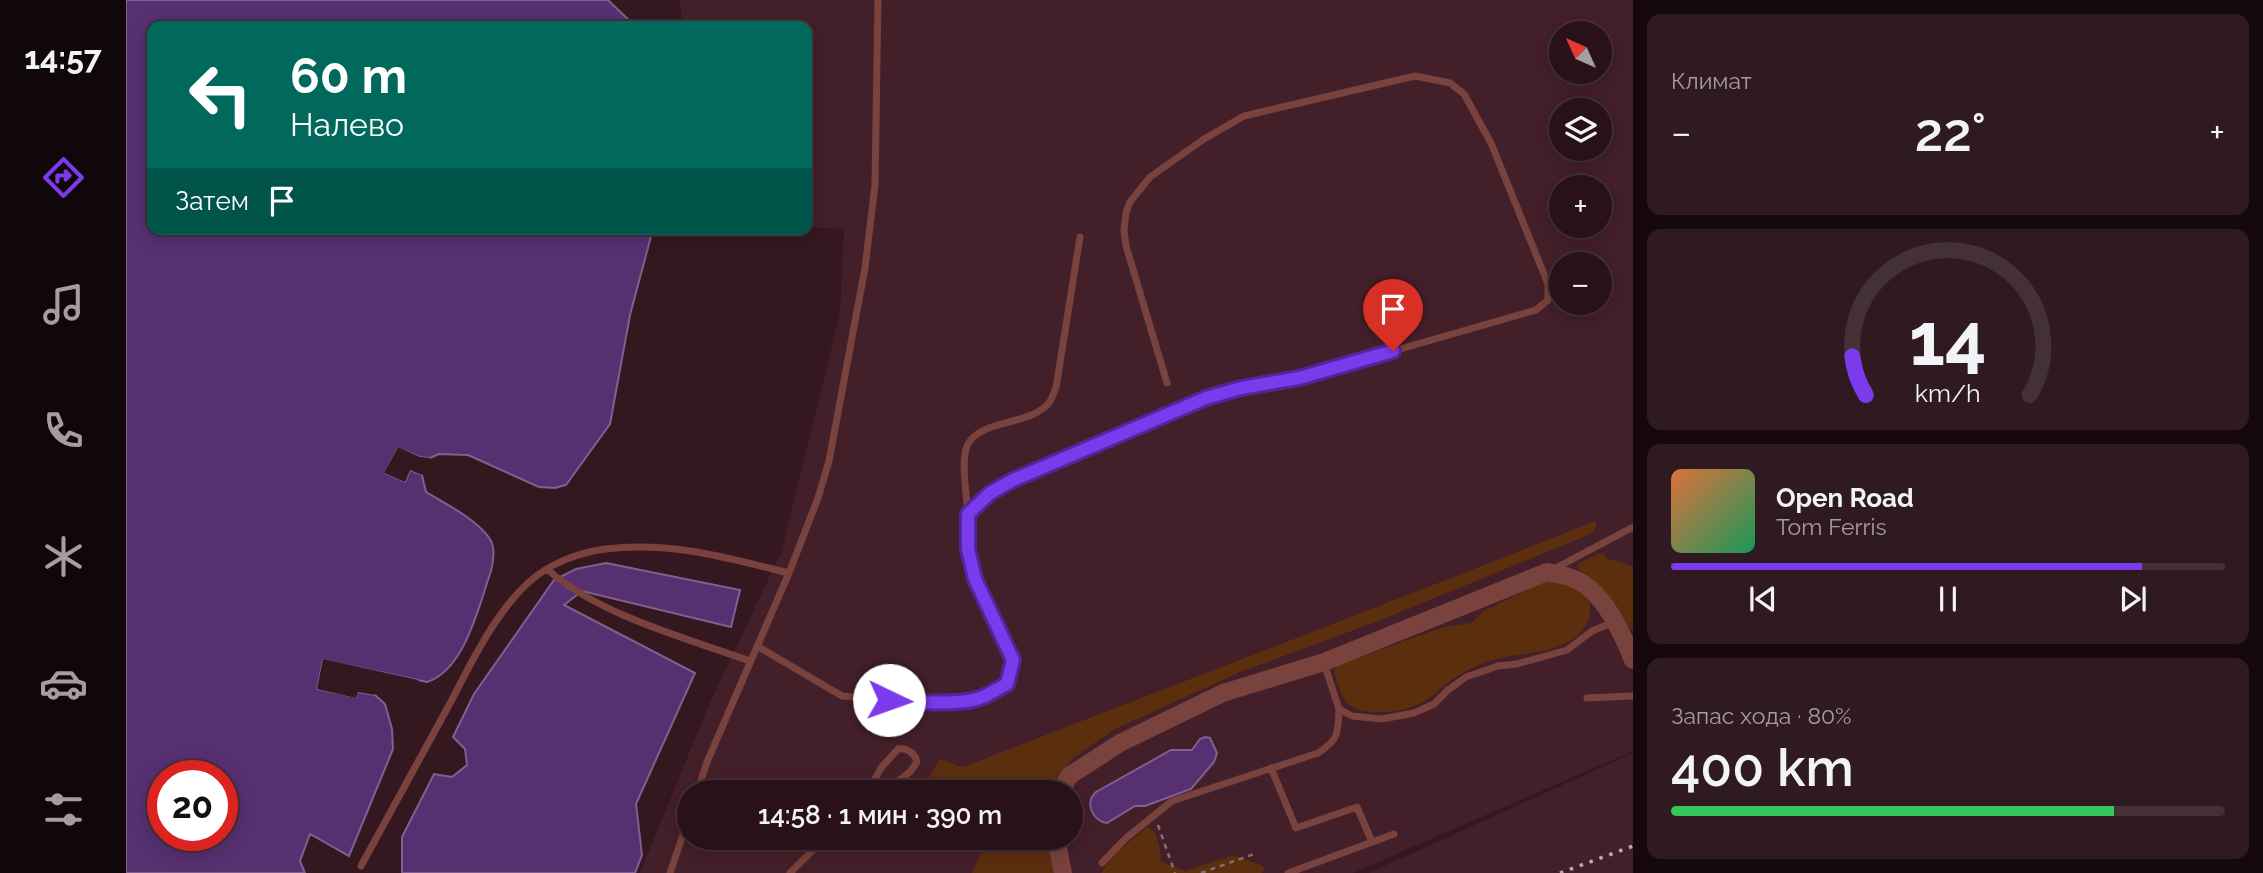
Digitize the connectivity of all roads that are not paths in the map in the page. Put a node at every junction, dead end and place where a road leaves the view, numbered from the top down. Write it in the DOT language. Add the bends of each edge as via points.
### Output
graph roads {
  1 [pos="878,0"];
  2 [pos="1080,237"];
  3 [pos="1167,383"];
  4 [pos="968,514"];
  5 [pos="1633,527"];
  6 [pos="547,569"];
  7 [pos="1547,572"];
  8 [pos="789,573"];
  9 [pos="1614,622"];
  10 [pos="757,646"];
  11 [pos="1633,660"];
  12 [pos="750,661"];
  13 [pos="1324,662"];
  14 [pos="1633,696"];
  15 [pos="1587,698"];
  16 [pos="1339,709"];
  17 [pos="1271,768"];
  18 [pos="700,780"];
  19 [pos="875,780"];
  20 [pos="899,780"];
  21 [pos="1067,780"];
  22 [pos="1394,834"];
  23 [pos="1372,842"];
  24 [pos="678,850"];
  25 [pos="813,850"];
  26 [pos="1058,850"];
  27 [pos="1102,863"];
  28 [pos="361,866"];
  29 [pos="670,873"];
  30 [pos="790,873"];
  31 [pos="1063,873"];
  32 [pos="1288,873"];
  1 -- 8 [label="lane" via="875,185 865,268 829,461"];
  2 -- 4 [label="lane" via="1056,388 1048,403 1032,415 981,432 968,444"];
  3 -- 4 [label="lane" via="1124,231 1130,202 1150,177 1244,116 1415,76 1450,83 1464,94 1491,143 1548,284 1548,300 1536,310 1323,372 1206,398 1013,480"];
  4 -- 10 [label="lane" via="968,549 975,579 1013,660 1007,684 975,700 912,702 842,696"];
  5 -- 7 [label="lane"];
  6 -- 8 [label="lane" via="604,549 643,546 728,556"];
  6 -- 12 [label="lane" via="592,601"];
  6 -- 28 [label="lane" via="509,603 477,652"];
  7 -- 9 [label="street" via="1576,579 1591,589"];
  7 -- 13 [label="street"];
  8 -- 10 [label="lane"];
  9 -- 11 [label="street"];
  9 -- 16 [label="lane" via="1592,631 1567,650 1466,677 1434,704 1414,713 1382,719 1352,716"];
  10 -- 12 [label="lane"];
  12 -- 18 [label="lane"];
  13 -- 16 [label="lane"];
  13 -- 21 [label="street" via="1223,692 1120,743"];
  14 -- 15 [label="lane"];
  16 -- 17 [label="lane" via="1333,743 1318,753"];
  17 -- 23 [label="lane" via="1296,828 1357,807"];
  17 -- 27 [label="lane" via="1172,801"];
  19 -- 20 [label="lane" via="898,749 910,752 916,762"];
  22 -- 23 [label="lane"];
  23 -- 32 [label="lane"];
  24 -- 29 [label="lane"];
  25 -- 30 [label="lane"];
  26 -- 31 [label="street"];
}
